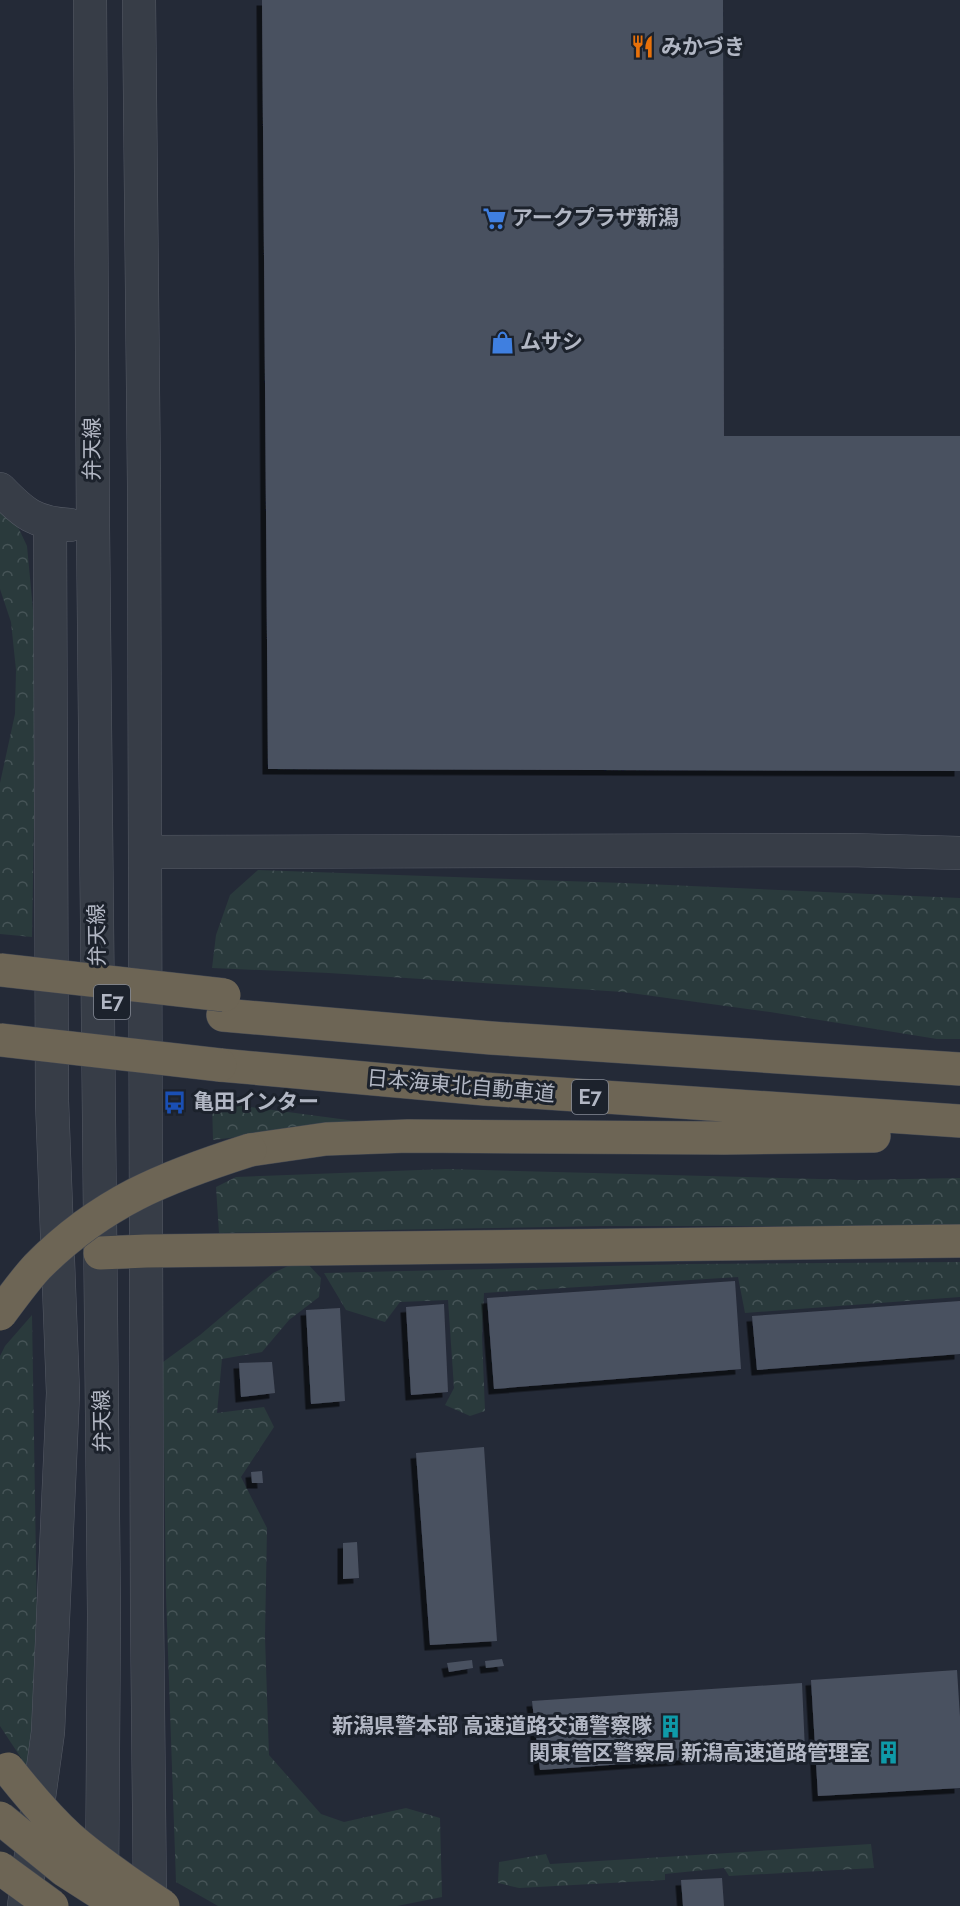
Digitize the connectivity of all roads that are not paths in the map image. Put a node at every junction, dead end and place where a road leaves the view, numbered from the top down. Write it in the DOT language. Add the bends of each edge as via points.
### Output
graph roads {
  1 [pos="90,0"];
  2 [pos="139,0"];
  3 [pos="0,489"];
  4 [pos="50,524"];
  5 [pos="93,526"];
  6 [pos="145,852"];
  7 [pos="960,854"];
  8 [pos="0,970"];
  9 [pos="0,990"];
  10 [pos="224,1005"];
  11 [pos="0,1040"];
  12 [pos="960,1068"];
  13 [pos="960,1121"];
  14 [pos="960,1135"];
  15 [pos="960,1241"];
  16 [pos="146,1251"];
  17 [pos="100,1253"];
  18 [pos="0,1314"];
  19 [pos="4,1763"];
  20 [pos="0,1818"];
  21 [pos="0,1868"];
  22 [pos="24,1906"];
  23 [pos="52,1906"];
  24 [pos="102,1906"];
  25 [pos="120,1906"];
  26 [pos="150,1906"];
  27 [pos="163,1906"];
  1 -- 5 [label="street, 弁天線"];
  2 -- 6 [label="street, 弁天線"];
  3 -- 4 [label="street" via="28,516"];
  4 -- 5 [label="street"];
  4 -- 22 [label="street" via="52,1101 63,1393 48,1732"];
  5 -- 17 [label="street, 弁天線"];
  6 -- 7 [label="street" via="849,850"];
  6 -- 16 [label="street, 弁天線"];
  8 -- 10 [label="highway, bridge"];
  9 -- 10 [label="highway, E7"];
  10 -- 12 [label="highway" via="743,1055"];
  11 -- 13 [label="highway, 日本海東北自動車道 / E7, bridge" via="485,1089"];
  14 -- 18 [label="highway, bridge" via="408,1136 326,1139 250,1150 192,1168 134,1193 81,1227 36,1268"];
  15 -- 16 [label="highway"];
  16 -- 17 [label="highway"];
  16 -- 26 [label="street, 弁天線"];
  17 -- 24 [label="street, 弁天線"];
  19 -- 27 [label="highway, bridge" via="70,1838"];
  20 -- 25 [label="highway, bridge" via="64,1870"];
  21 -- 23 [label="highway, bridge"];
}
